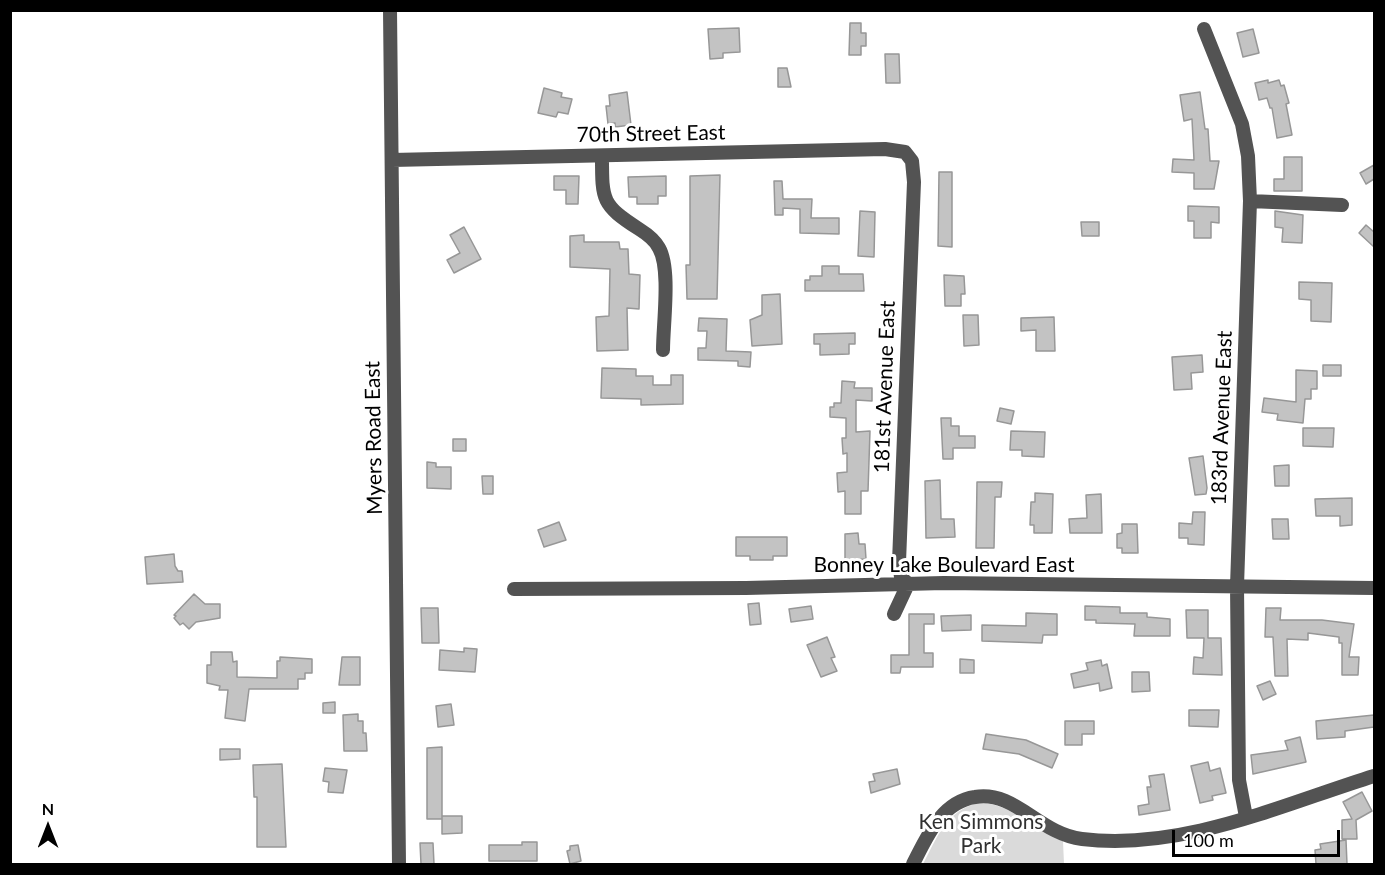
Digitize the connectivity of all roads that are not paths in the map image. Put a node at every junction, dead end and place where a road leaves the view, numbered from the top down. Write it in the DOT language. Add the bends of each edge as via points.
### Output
graph roads {
  1 [pos="390,10"];
  2 [pos="1204,28"];
  3 [pos="909,156"];
  4 [pos="602,157"];
  5 [pos="392,160"];
  6 [pos="1250,201"];
  7 [pos="1342,205"];
  8 [pos="663,350"];
  9 [pos="908,584"];
  10 [pos="1237,586"];
  11 [pos="1374,588"];
  12 [pos="514,589"];
  13 [pos="894,614"];
  14 [pos="1374,776"];
  15 [pos="1246,817"];
  16 [pos="399,864"];
  17 [pos="913,864"];
  1 -- 5 [label="street, Myers Road East"];
  2 -- 6 [label="street, 183rd Avenue East" via="1242,124"];
  3 -- 4 [label="street, 70th Street East" via="885,149"];
  3 -- 9 [label="street, 181st Avenue East" via="914,165 914,182 899,562 901,577"];
  4 -- 5 [label="street, 70th Street East"];
  4 -- 8 [label="street" via="603,189 609,208 649,236 662,254"];
  5 -- 16 [label="street, Myers Road East"];
  6 -- 7 [label="street"];
  6 -- 10 [label="street, 183rd Avenue East"];
  9 -- 10 [label="street, Bonney Lake Boulevard East"];
  9 -- 12 [label="street, Bonney Lake Boulevard East"];
  9 -- 13 [label="street"];
  10 -- 11 [label="street, Bonney Lake Boulevard East"];
  10 -- 15 [label="street, 183rd Avenue East" via="1239,780"];
  14 -- 15 [label="street"];
  15 -- 17 [label="street" via="1174,835 1084,840 1047,828 999,798 972,797 940,816"];
}
